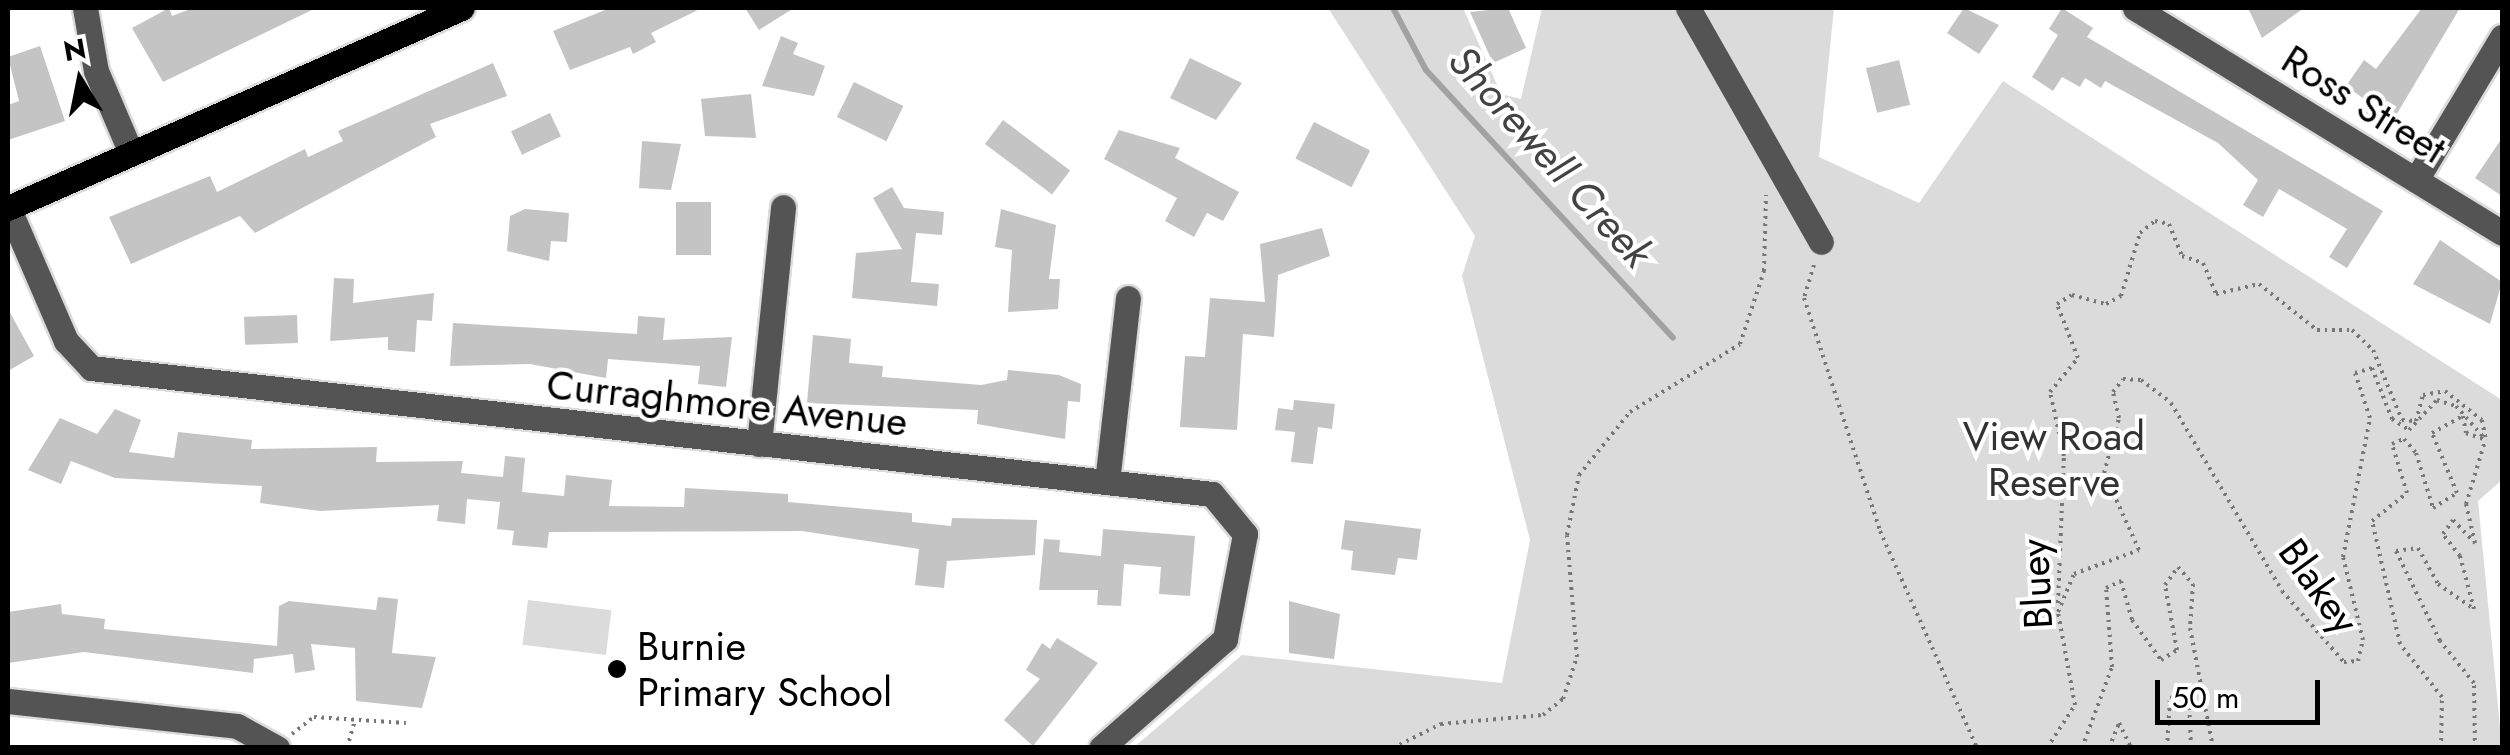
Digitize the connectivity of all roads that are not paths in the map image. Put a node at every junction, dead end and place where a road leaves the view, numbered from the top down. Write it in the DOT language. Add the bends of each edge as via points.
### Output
graph roads {
  1 [pos="85,8"];
  2 [pos="102,8"];
  3 [pos="462,8"];
  4 [pos="1688,8"];
  5 [pos="2135,8"];
  6 [pos="2502,37"];
  7 [pos="89,39"];
  8 [pos="130,153"];
  9 [pos="2416,180"];
  10 [pos="783,207"];
  11 [pos="8,208"];
  12 [pos="2502,233"];
  13 [pos="1821,242"];
  14 [pos="1128,298"];
  15 [pos="759,444"];
  16 [pos="1107,482"];
  17 [pos="8,702"];
  18 [pos="276,747"];
  19 [pos="1100,748"];
  1 -- 7 [label="street"];
  2 -- 7 [label="street"];
  3 -- 8 [label="main road"];
  4 -- 13 [label="street"];
  5 -- 9 [label="street, Ross Street"];
  6 -- 9 [label="street"];
  7 -- 8 [label="street"];
  8 -- 11 [label="main road"];
  9 -- 12 [label="street, Ross Street"];
  10 -- 15 [label="street"];
  11 -- 15 [label="street, Curraghmore Avenue" via="66,341 91,368"];
  14 -- 16 [label="street"];
  15 -- 16 [label="street, Curraghmore Avenue"];
  16 -- 19 [label="street, Curraghmore Avenue" via="1212,494 1235,511 1245,534 1225,639"];
  17 -- 18 [label="street" via="238,726"];
}
